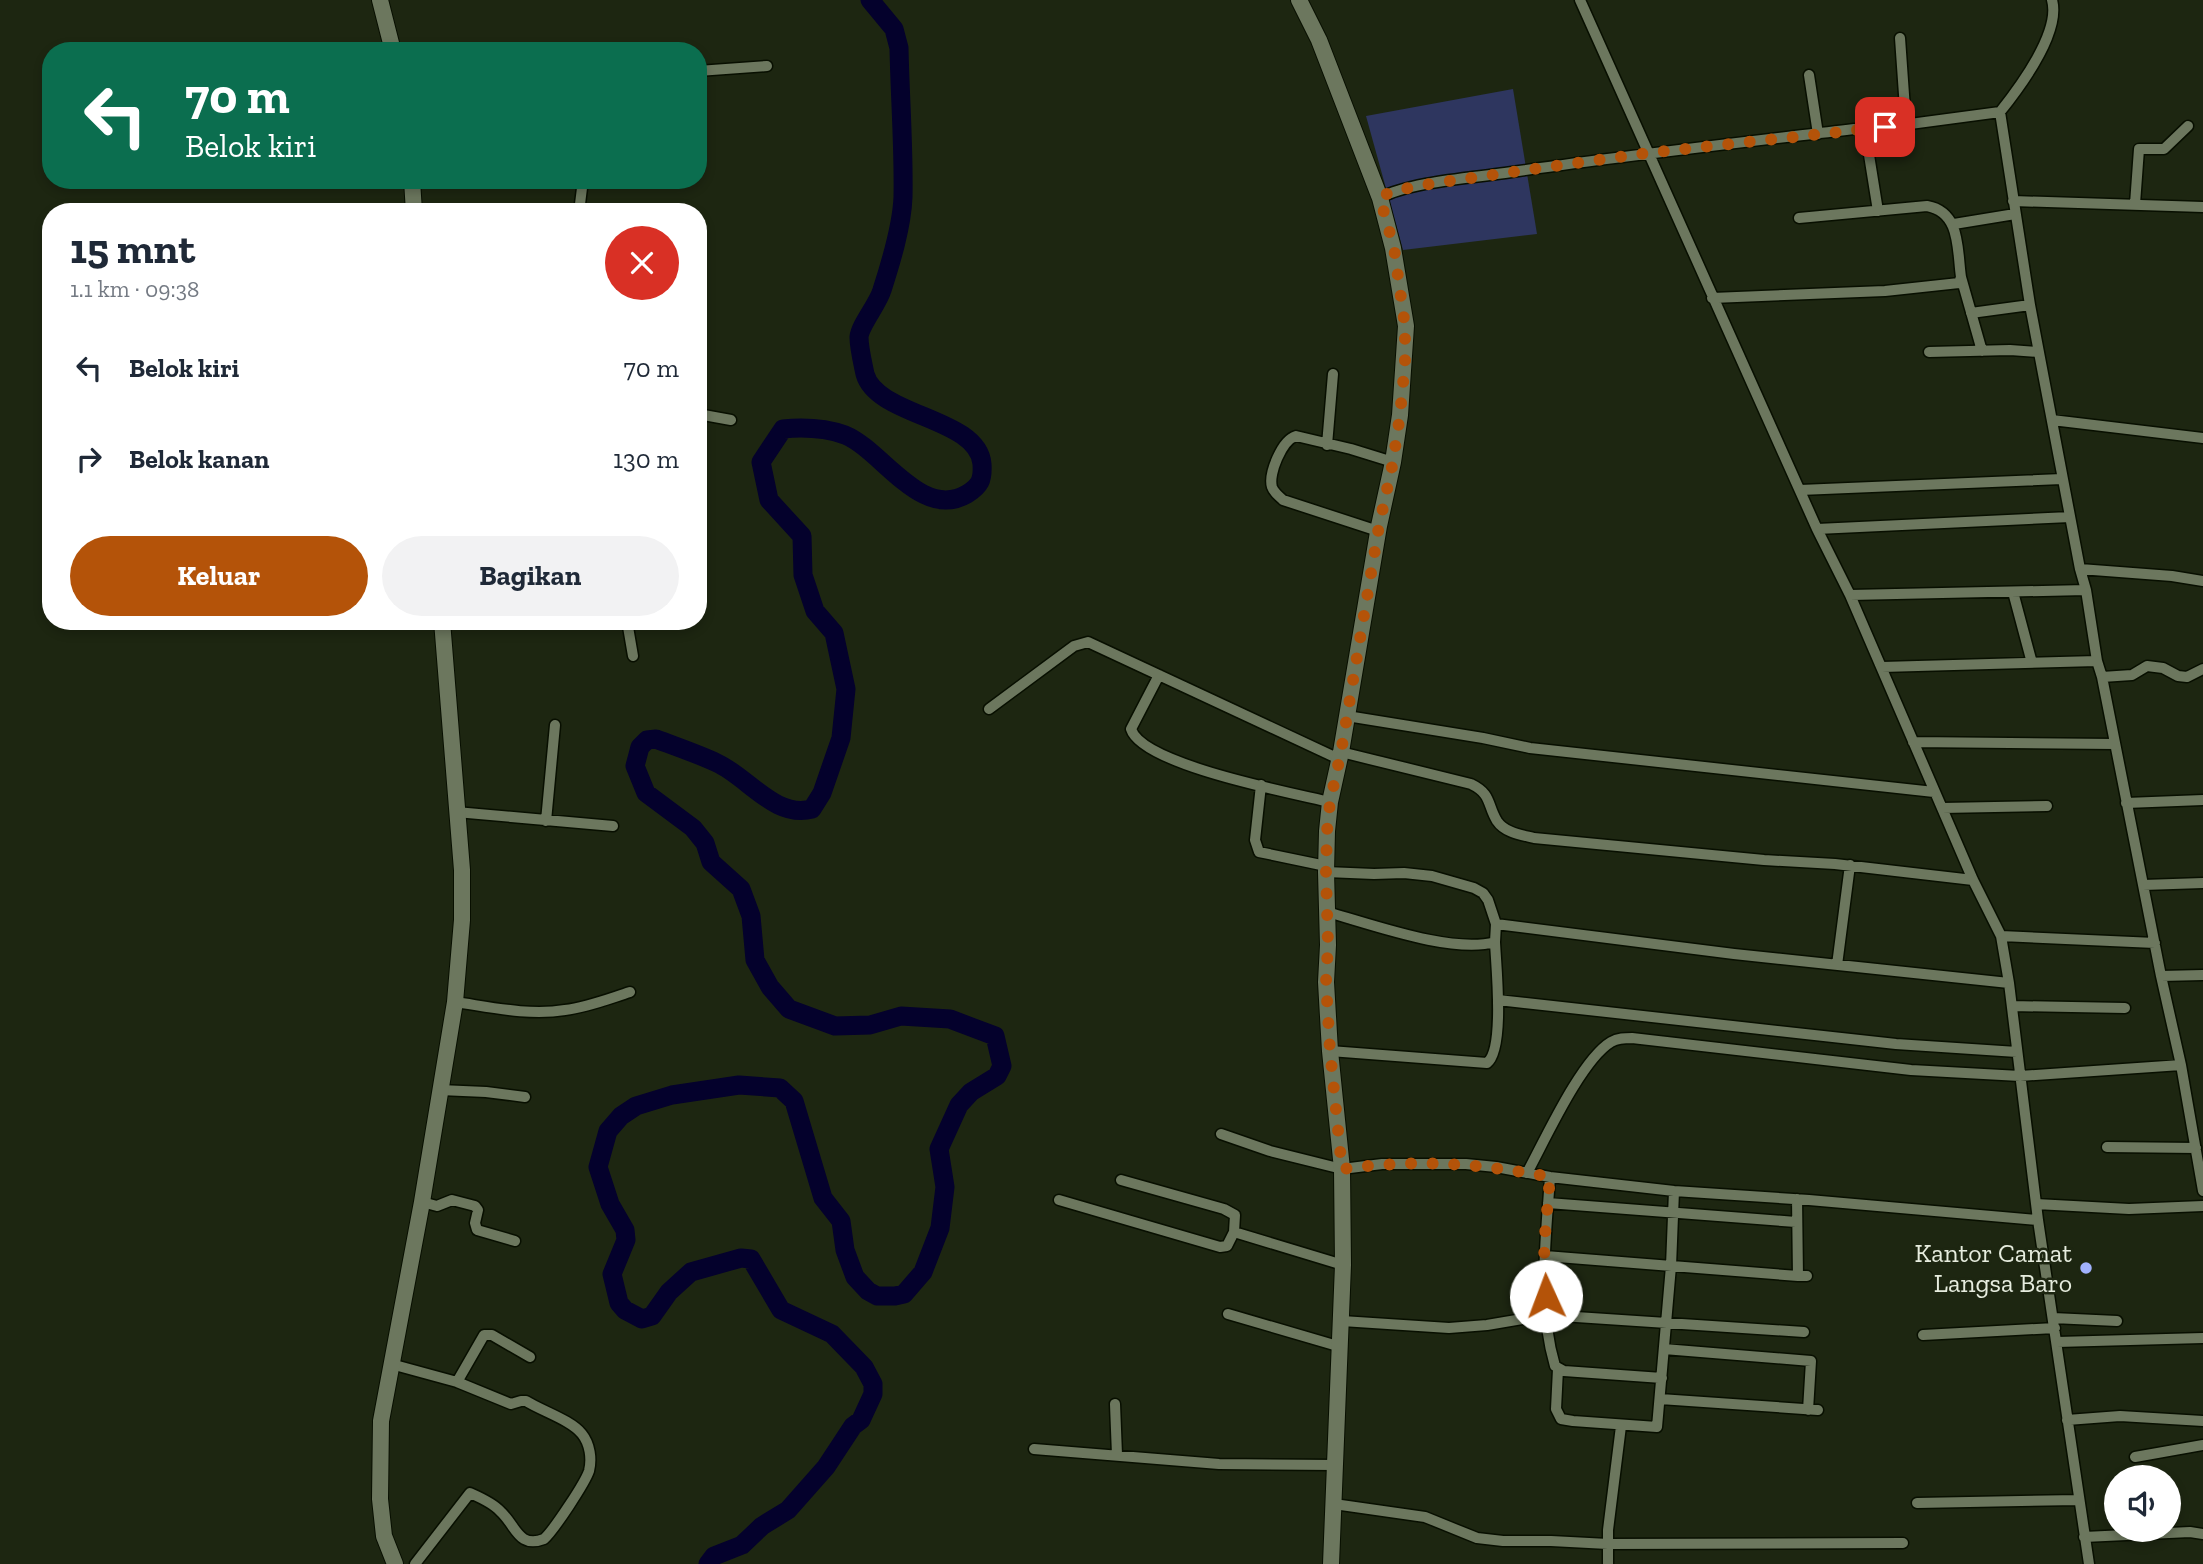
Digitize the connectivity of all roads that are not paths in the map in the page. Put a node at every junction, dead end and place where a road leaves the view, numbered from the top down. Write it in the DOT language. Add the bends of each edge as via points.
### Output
graph roads {
  1 [pos="380,0"];
  2 [pos="1298,0"];
  3 [pos="1580,0"];
  4 [pos="2052,0"];
  5 [pos="1900,38"];
  6 [pos="391,42"];
  7 [pos="768,66"];
  8 [pos="707,70"];
  9 [pos="1809,75"];
  10 [pos="2000,111"];
  11 [pos="1906,123"];
  12 [pos="2188,126"];
  13 [pos="1864,130"];
  14 [pos="1818,134"];
  15 [pos="1648,153"];
  16 [pos="1380,198"];
  17 [pos="2013,201"];
  18 [pos="2135,204"];
  19 [pos="2203,207"];
  20 [pos="1878,211"];
  21 [pos="2015,214"];
  22 [pos="1799,218"];
  23 [pos="1954,224"];
  24 [pos="1961,277"];
  25 [pos="1713,298"];
  26 [pos="2030,305"];
  27 [pos="1971,313"];
  28 [pos="1982,351"];
  29 [pos="1928,352"];
  30 [pos="2038,352"];
  31 [pos="1332,374"];
  32 [pos="707,415"];
  33 [pos="731,419"];
  34 [pos="2052,420"];
  35 [pos="2203,438"];
  36 [pos="1327,444"];
  37 [pos="1393,462"];
  38 [pos="2062,479"];
  39 [pos="1800,489"];
  40 [pos="2070,517"];
  41 [pos="1817,529"];
  42 [pos="1378,531"];
  43 [pos="2080,569"];
  44 [pos="2203,581"];
  45 [pos="2086,590"];
  46 [pos="2012,592"];
  47 [pos="1850,595"];
  48 [pos="443,630"];
  49 [pos="629,630"];
  50 [pos="633,656"];
  51 [pos="2097,661"];
  52 [pos="2032,663"];
  53 [pos="1882,667"];
  54 [pos="2203,669"];
  55 [pos="1159,675"];
  56 [pos="2102,677"];
  57 [pos="989,709"];
  58 [pos="1347,716"];
  59 [pos="555,725"];
  60 [pos="1913,742"];
  61 [pos="2115,744"];
  62 [pos="1340,755"];
  63 [pos="1261,785"];
  64 [pos="1934,792"];
  65 [pos="2203,800"];
  66 [pos="1330,802"];
  67 [pos="2126,803"];
  68 [pos="2047,806"];
  69 [pos="1942,808"];
  70 [pos="456,812"];
  71 [pos="546,821"];
  72 [pos="613,825"];
  73 [pos="1850,865"];
  74 [pos="1326,869"];
  75 [pos="1973,880"];
  76 [pos="2203,883"];
  77 [pos="2143,885"];
  78 [pos="1327,912"];
  79 [pos="1496,924"];
  80 [pos="2001,936"];
  81 [pos="1495,942"];
  82 [pos="2155,943"];
  83 [pos="1836,965"];
  84 [pos="2203,975"];
  85 [pos="2161,976"];
  86 [pos="2009,983"];
  87 [pos="630,992"];
  88 [pos="1498,1000"];
  89 [pos="455,1002"];
  90 [pos="2012,1006"];
  91 [pos="2124,1007"];
  92 [pos="1330,1051"];
  93 [pos="2017,1052"];
  94 [pos="2181,1065"];
  95 [pos="2020,1076"];
  96 [pos="440,1090"];
  97 [pos="525,1097"];
  98 [pos="2198,1129"];
  99 [pos="1221,1134"];
  100 [pos="2107,1147"];
  101 [pos="2196,1148"];
  102 [pos="1342,1169"];
  103 [pos="1527,1173"];
  104 [pos="1550,1177"];
  105 [pos="1121,1180"];
  106 [pos="1674,1191"];
  107 [pos="2203,1191"];
  108 [pos="1797,1199"];
  109 [pos="1059,1200"];
  110 [pos="422,1202"];
  111 [pos="1548,1203"];
  112 [pos="2036,1204"];
  113 [pos="2203,1206"];
  114 [pos="1675,1213"];
  115 [pos="2038,1220"];
  116 [pos="1796,1222"];
  117 [pos="1234,1232"];
  118 [pos="515,1241"];
  119 [pos="1545,1256"];
  120 [pos="1343,1265"];
  121 [pos="1671,1266"];
  122 [pos="1228,1314"];
  123 [pos="1546,1315"];
  124 [pos="1342,1321"];
  125 [pos="2117,1321"];
  126 [pos="2054,1323"];
  127 [pos="1666,1324"];
  128 [pos="1804,1332"];
  129 [pos="1923,1335"];
  130 [pos="2203,1338"];
  131 [pos="2057,1342"];
  132 [pos="1340,1347"];
  133 [pos="1664,1349"];
  134 [pos="530,1357"];
  135 [pos="391,1364"];
  136 [pos="1558,1369"];
  137 [pos="1662,1378"];
  138 [pos="457,1382"];
  139 [pos="1660,1399"];
  140 [pos="1115,1404"];
  141 [pos="2067,1420"];
  142 [pos="2203,1420"];
  143 [pos="1622,1426"];
  144 [pos="2203,1446"];
  145 [pos="1034,1448"];
  146 [pos="1117,1455"];
  147 [pos="2135,1457"];
  148 [pos="1335,1465"];
  149 [pos="2078,1500"];
  150 [pos="1917,1503"];
  151 [pos="1334,1504"];
  152 [pos="2203,1534"];
  153 [pos="2084,1537"];
  154 [pos="1903,1543"];
  155 [pos="1608,1544"];
  156 [pos="395,1564"];
  157 [pos="415,1564"];
  158 [pos="1331,1564"];
  159 [pos="1608,1564"];
  160 [pos="2089,1564"];
  1 -- 6 [label="street"];
  2 -- 16 [label="street" via="1319,40"];
  3 -- 15 [label="street"];
  4 -- 10 [label="street" via="2051,28"];
  5 -- 11 [label="street"];
  7 -- 8 [label="street"];
  9 -- 14 [label="street"];
  10 -- 11 [label="street"];
  10 -- 17 [label="street"];
  11 -- 13 [label="street"];
  12 -- 18 [label="street" via="2164,149 2138,149"];
  13 -- 14 [label="street"];
  13 -- 20 [label="street"];
  14 -- 15 [label="street"];
  15 -- 16 [label="street" via="1435,183 1392,191"];
  15 -- 25 [label="street"];
  16 -- 37 [label="street" via="1394,248 1405,326"];
  17 -- 18 [label="street"];
  17 -- 21 [label="street"];
  18 -- 19 [label="street"];
  20 -- 22 [label="street"];
  20 -- 23 [label="street" via="1933,207"];
  21 -- 23 [label="street"];
  21 -- 26 [label="street"];
  23 -- 24 [label="street"];
  24 -- 25 [label="street" via="1954,285 1885,291"];
  24 -- 27 [label="street"];
  25 -- 39 [label="street"];
  26 -- 27 [label="street"];
  26 -- 30 [label="street"];
  27 -- 28 [label="street"];
  28 -- 29 [label="street"];
  28 -- 30 [label="street"];
  30 -- 34 [label="street"];
  31 -- 36 [label="street"];
  32 -- 33 [label="street"];
  34 -- 35 [label="street"];
  34 -- 38 [label="street"];
  36 -- 37 [label="street"];
  36 -- 42 [label="street" via="1289,438 1273,473 1276,495"];
  37 -- 42 [label="street"];
  38 -- 39 [label="street"];
  38 -- 40 [label="street"];
  39 -- 41 [label="street"];
  40 -- 41 [label="street"];
  40 -- 43 [label="street"];
  41 -- 47 [label="street"];
  42 -- 58 [label="street"];
  43 -- 44 [label="street"];
  43 -- 45 [label="street"];
  45 -- 46 [label="street"];
  45 -- 51 [label="street"];
  46 -- 47 [label="street"];
  46 -- 52 [label="street"];
  47 -- 53 [label="street"];
  48 -- 70 [label="street"];
  49 -- 50 [label="street"];
  51 -- 52 [label="street"];
  51 -- 56 [label="street"];
  52 -- 53 [label="street"];
  53 -- 60 [label="street"];
  54 -- 56 [label="street" via="2187,677 2147,666 2132,675"];
  55 -- 57 [label="street" via="1093,644 1081,643"];
  55 -- 62 [label="street"];
  55 -- 63 [label="street" via="1131,729 1135,738 1196,769"];
  56 -- 61 [label="street"];
  58 -- 62 [label="street"];
  58 -- 64 [label="street" via="1530,748"];
  59 -- 71 [label="street"];
  60 -- 61 [label="street"];
  60 -- 64 [label="street"];
  61 -- 67 [label="street"];
  62 -- 66 [label="street"];
  62 -- 73 [label="street" via="1471,784 1488,799 1497,821 1506,829 1534,838"];
  63 -- 66 [label="street"];
  63 -- 74 [label="street" via="1255,840 1259,852"];
  64 -- 69 [label="street"];
  65 -- 67 [label="street"];
  66 -- 74 [label="street"];
  67 -- 77 [label="street"];
  68 -- 69 [label="street"];
  69 -- 75 [label="street"];
  70 -- 71 [label="street"];
  70 -- 89 [label="street" via="462,920"];
  71 -- 72 [label="street"];
  73 -- 75 [label="street"];
  73 -- 83 [label="street"];
  74 -- 78 [label="street"];
  74 -- 79 [label="street" via="1432,876 1466,886 1483,893"];
  75 -- 80 [label="street"];
  76 -- 77 [label="street"];
  77 -- 82 [label="street"];
  78 -- 81 [label="street" via="1437,941 1483,946"];
  78 -- 92 [label="street"];
  79 -- 81 [label="street"];
  79 -- 83 [label="street"];
  80 -- 82 [label="street"];
  80 -- 86 [label="street"];
  81 -- 88 [label="street"];
  82 -- 85 [label="street"];
  83 -- 86 [label="street"];
  84 -- 85 [label="street"];
  85 -- 94 [label="street"];
  86 -- 90 [label="street"];
  87 -- 89 [label="street" via="554,1011"];
  88 -- 92 [label="street" via="1496,1047 1487,1063"];
  88 -- 93 [label="street" via="1896,1044"];
  89 -- 96 [label="street"];
  90 -- 91 [label="street"];
  90 -- 93 [label="street"];
  92 -- 102 [label="street"];
  93 -- 95 [label="street"];
  94 -- 95 [label="street"];
  94 -- 98 [label="street"];
  95 -- 103 [label="street" via="1911,1070 1617,1039 1590,1062"];
  95 -- 112 [label="street"];
  96 -- 97 [label="street"];
  96 -- 110 [label="street"];
  98 -- 101 [label="street"];
  99 -- 102 [label="street"];
  100 -- 101 [label="street"];
  101 -- 107 [label="street"];
  102 -- 103 [label="street" via="1433,1163"];
  102 -- 120 [label="street"];
  103 -- 104 [label="street"];
  104 -- 106 [label="street"];
  104 -- 111 [label="street"];
  105 -- 117 [label="street" via="1224,1209 1235,1215"];
  106 -- 108 [label="street"];
  106 -- 114 [label="street"];
  108 -- 115 [label="street"];
  108 -- 116 [label="street"];
  109 -- 117 [label="street" via="1220,1247 1227,1246"];
  110 -- 118 [label="street" via="437,1206 452,1200 475,1206 477,1230"];
  110 -- 135 [label="street"];
  111 -- 114 [label="street"];
  111 -- 119 [label="street"];
  112 -- 113 [label="street" via="2129,1209"];
  112 -- 115 [label="street"];
  114 -- 116 [label="street"];
  114 -- 121 [label="street"];
  115 -- 126 [label="street"];
  116 -- 121 [label="street" via="1803,1276"];
  117 -- 120 [label="street"];
  119 -- 121 [label="street"];
  119 -- 123 [label="street"];
  120 -- 124 [label="street"];
  121 -- 127 [label="street"];
  122 -- 132 [label="street"];
  123 -- 124 [label="street" via="1449,1328"];
  123 -- 127 [label="street"];
  123 -- 136 [label="street"];
  124 -- 132 [label="street"];
  125 -- 126 [label="street"];
  126 -- 129 [label="street"];
  126 -- 131 [label="street"];
  127 -- 128 [label="street"];
  127 -- 133 [label="street"];
  130 -- 131 [label="street"];
  131 -- 141 [label="street"];
  132 -- 148 [label="street"];
  133 -- 137 [label="street"];
  133 -- 139 [label="street" via="1811,1360 1813,1410"];
  134 -- 138 [label="street" via="484,1335"];
  135 -- 138 [label="street"];
  135 -- 156 [label="street" via="381,1421 380,1499 384,1536"];
  136 -- 137 [label="street"];
  136 -- 143 [label="street" via="1556,1409 1561,1419"];
  137 -- 139 [label="street"];
  138 -- 157 [label="street" via="510,1404 526,1401 575,1427 589,1450 589,1469 544,1539 523,1539 499,1510 470,1493"];
  139 -- 143 [label="street" via="1657,1427"];
  140 -- 146 [label="street"];
  141 -- 142 [label="street" via="2120,1416"];
  141 -- 149 [label="street"];
  143 -- 155 [label="street"];
  144 -- 147 [label="street"];
  145 -- 146 [label="street"];
  146 -- 148 [label="street" via="1219,1464"];
  148 -- 151 [label="street"];
  149 -- 150 [label="street"];
  149 -- 153 [label="street"];
  151 -- 155 [label="street" via="1426,1517 1477,1538"];
  151 -- 158 [label="street"];
  152 -- 153 [label="street"];
  153 -- 160 [label="street"];
  154 -- 155 [label="street"];
  155 -- 159 [label="street"];
}
